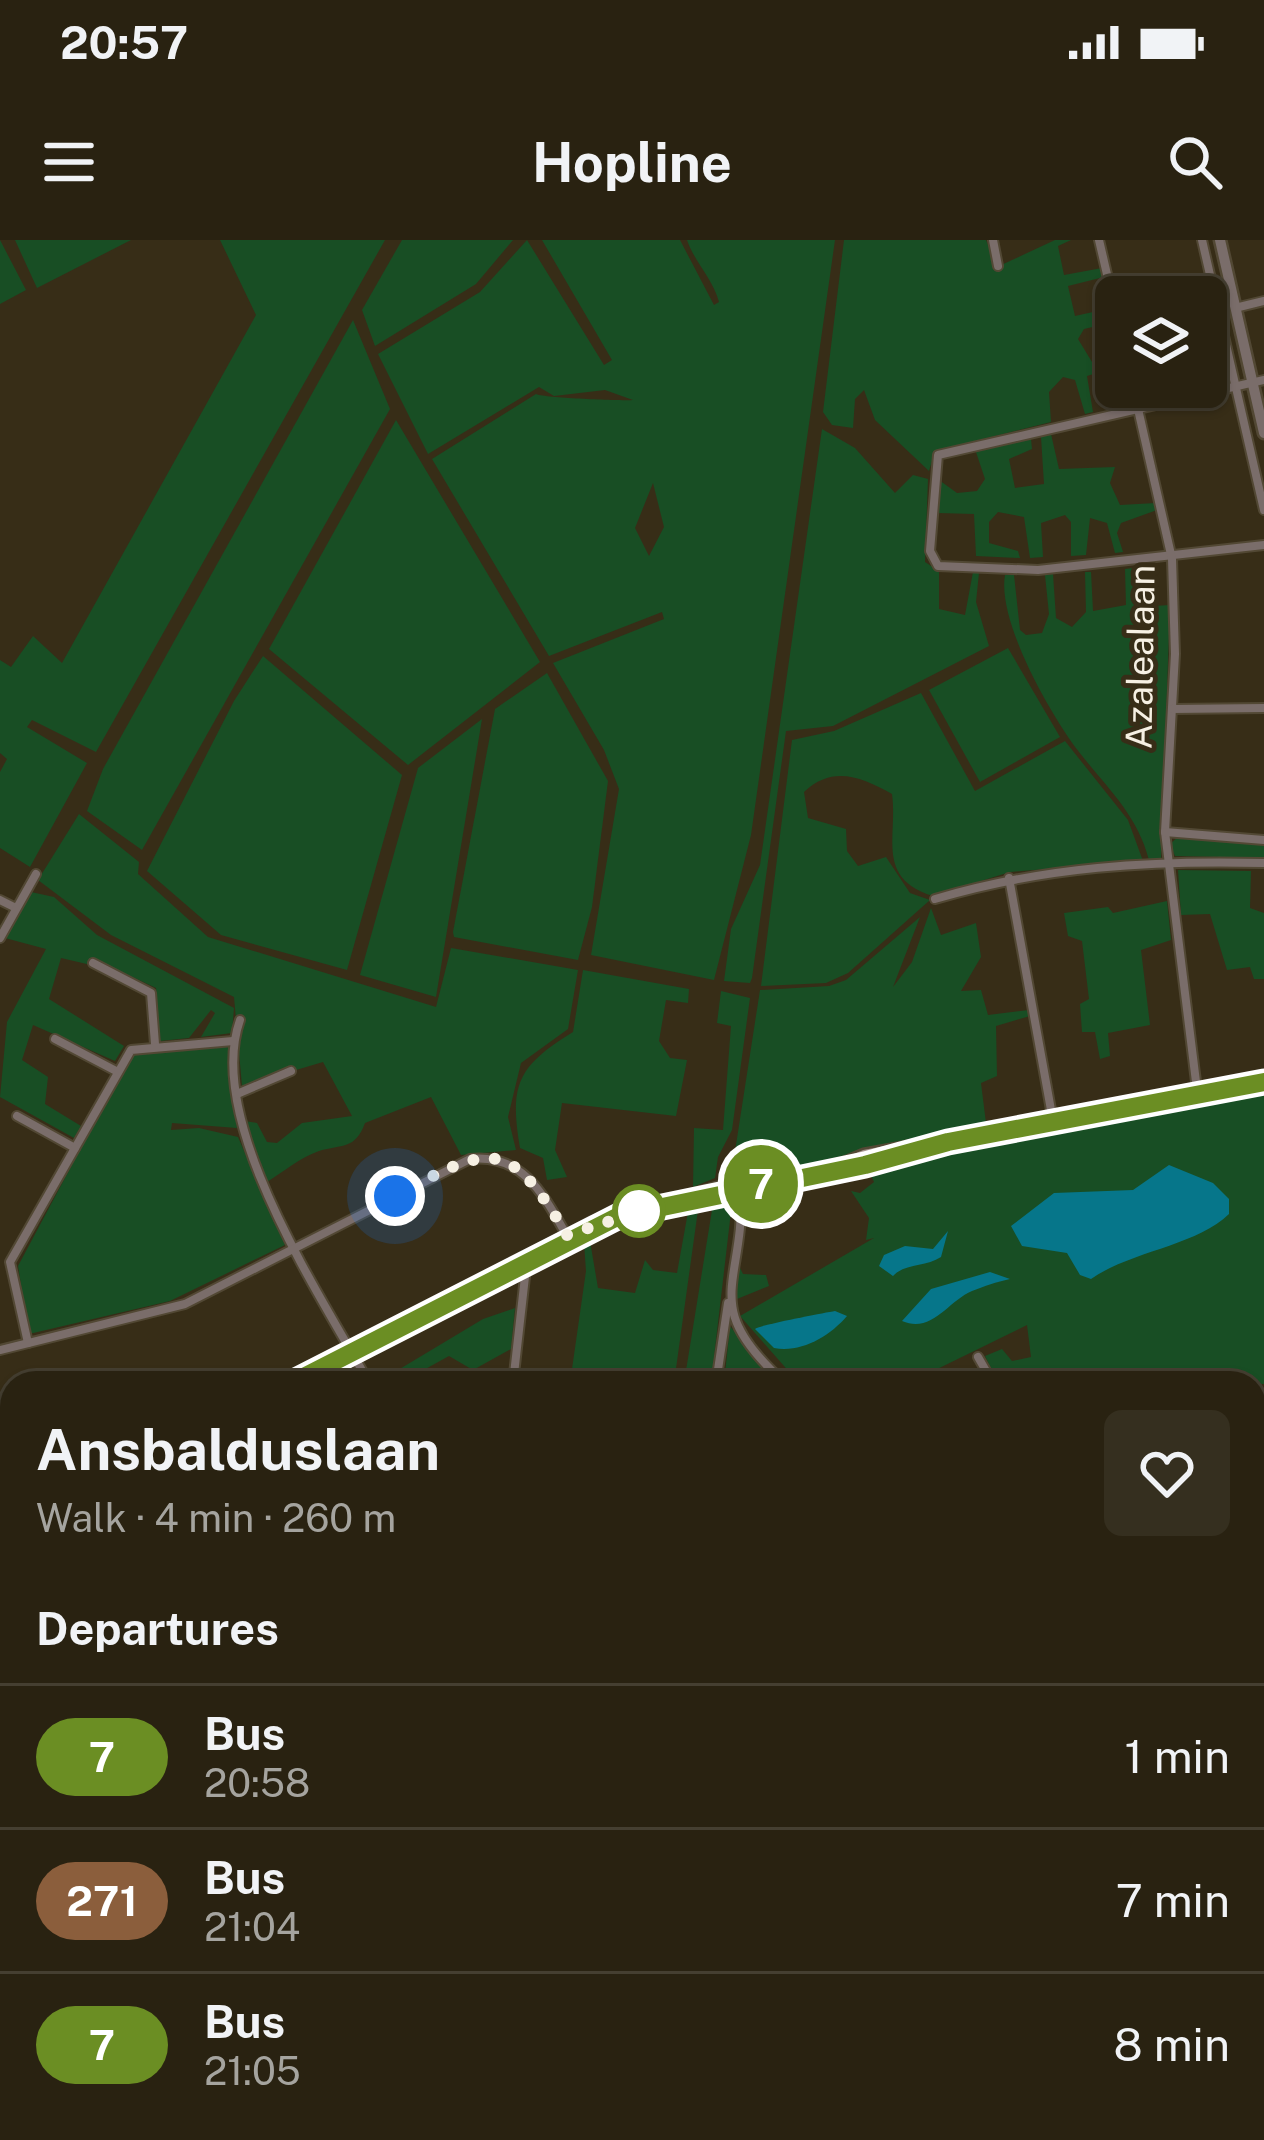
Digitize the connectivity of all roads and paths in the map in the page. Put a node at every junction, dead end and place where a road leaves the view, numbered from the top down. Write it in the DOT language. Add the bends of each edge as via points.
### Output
graph roads {
  1 [pos="992,240"];
  2 [pos="1101,240"];
  3 [pos="1202,240"];
  4 [pos="1220,240"];
  5 [pos="998,266"];
  6 [pos="1108,276"];
  7 [pos="1264,301"];
  8 [pos="1235,308"];
  9 [pos="1251,383"];
  10 [pos="1138,409"];
  11 [pos="1263,428"];
  12 [pos="1264,510"];
  13 [pos="1264,545"];
  14 [pos="1172,559"];
  15 [pos="1264,708"];
  16 [pos="1172,709"];
  17 [pos="1165,832"];
  18 [pos="1264,840"];
  19 [pos="1168,860"];
  20 [pos="1264,863"];
  21 [pos="36,874"];
  22 [pos="1009,878"];
  23 [pos="935,899"];
  24 [pos="0,900"];
  25 [pos="16,908"];
  26 [pos="0,938"];
  27 [pos="93,964"];
  28 [pos="240,1020"];
  29 [pos="56,1039"];
  30 [pos="233,1041"];
  31 [pos="155,1044"];
  32 [pos="291,1071"];
  33 [pos="118,1072"];
  34 [pos="1264,1082"];
  35 [pos="237,1094"];
  36 [pos="1197,1095"];
  37 [pos="17,1116"];
  38 [pos="1053,1121"];
  39 [pos="75,1148"];
  40 [pos="741,1189"];
  41 [pos="568,1238"];
  42 [pos="297,1250"];
  43 [pos="527,1259"];
  44 [pos="728,1303"];
  45 [pos="28,1343"];
  46 [pos="0,1350"];
  47 [pos="352,1352"];
  48 [pos="978,1357"];
  49 [pos="315,1371"];
  50 [pos="362,1371"];
  51 [pos="514,1371"];
  52 [pos="718,1371"];
  53 [pos="771,1371"];
  54 [pos="986,1371"];
  1 -- 5 [label="street"];
  2 -- 6 [label="street"];
  3 -- 9 [label="street"];
  4 -- 8 [label="street"];
  7 -- 8 [label="street"];
  8 -- 9 [label="street"];
  9 -- 10 [label="street"];
  9 -- 11 [label="street"];
  9 -- 12 [label="street"];
  10 -- 14 [label="street, Azalealaan"];
  10 -- 14 [label="street" via="938,455 933,563 1038,570"];
  13 -- 14 [label="street"];
  14 -- 16 [label="street, Azalealaan"];
  15 -- 16 [label="street"];
  16 -- 17 [label="street, Azalealaan"];
  17 -- 18 [label="street"];
  17 -- 19 [label="street, Azalealaan"];
  19 -- 20 [label="street"];
  19 -- 22 [label="street"];
  19 -- 36 [label="street, Azalealaan"];
  21 -- 25 [label="street"];
  22 -- 23 [label="street"];
  22 -- 38 [label="street"];
  24 -- 25 [label="street"];
  25 -- 26 [label="street"];
  27 -- 31 [label="street" via="147,988"];
  28 -- 30 [label="street"];
  29 -- 33 [label="street"];
  30 -- 31 [label="street"];
  30 -- 35 [label="street"];
  31 -- 33 [label="street" via="131,1049"];
  32 -- 35 [label="street"];
  33 -- 39 [label="street"];
  34 -- 36 [label="main road"];
  35 -- 42 [label="street" via="243,1142"];
  36 -- 38 [label="main road"];
  37 -- 39 [label="street"];
  38 -- 40 [label="main road"];
  39 -- 45 [label="street" via="10,1262"];
  40 -- 41 [label="main road" via="721,1187"];
  40 -- 44 [label="street"];
  41 -- 42 [label="street" via="517,1166 482,1158 456,1164"];
  41 -- 43 [label="main road"];
  42 -- 45 [label="street" via="185,1304"];
  42 -- 47 [label="street"];
  43 -- 47 [label="main road"];
  43 -- 51 [label="street"];
  44 -- 52 [label="street"];
  44 -- 53 [label="street" via="749,1350"];
  45 -- 46 [label="street"];
  47 -- 49 [label="main road"];
  47 -- 50 [label="street"];
  48 -- 54 [label="street"];
}
